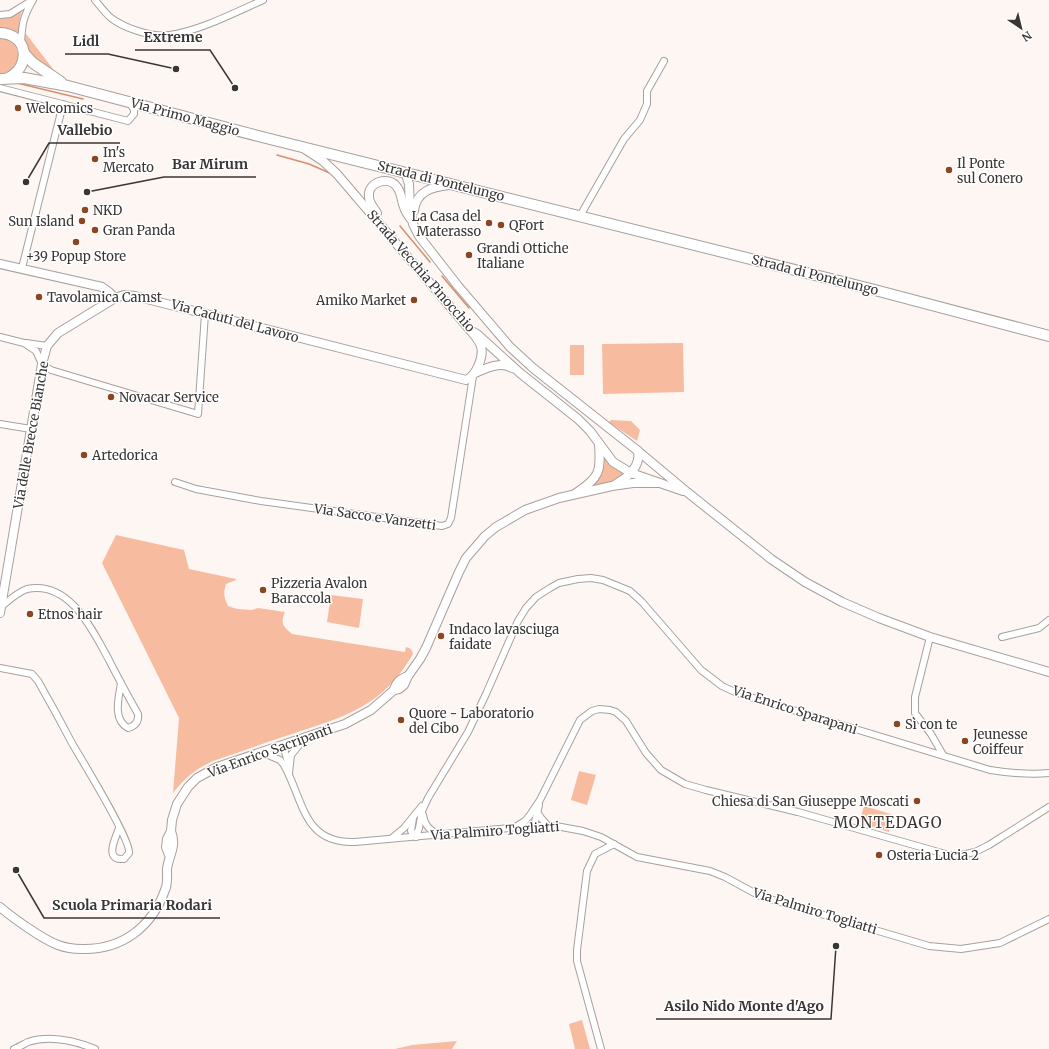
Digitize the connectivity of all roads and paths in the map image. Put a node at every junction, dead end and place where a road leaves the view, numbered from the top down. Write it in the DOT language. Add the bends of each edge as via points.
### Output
graph roads {
  1 [pos="33,0"];
  2 [pos="95,0"];
  3 [pos="263,0"];
  4 [pos="0,15"];
  5 [pos="0,32"];
  6 [pos="22,49"];
  7 [pos="664,61"];
  8 [pos="3,79"];
  9 [pos="68,86"];
  10 [pos="0,88"];
  11 [pos="130,103"];
  12 [pos="63,104"];
  13 [pos="302,147"];
  14 [pos="405,172"];
  15 [pos="452,185"];
  16 [pos="580,216"];
  17 [pos="413,224"];
  18 [pos="387,232"];
  19 [pos="0,264"];
  20 [pos="22,268"];
  21 [pos="115,298"];
  22 [pos="206,314"];
  23 [pos="470,330"];
  24 [pos="1049,336"];
  25 [pos="0,337"];
  26 [pos="24,343"];
  27 [pos="47,346"];
  28 [pos="42,364"];
  29 [pos="520,373"];
  30 [pos="474,374"];
  31 [pos="0,424"];
  32 [pos="31,429"];
  33 [pos="599,444"];
  34 [pos="638,451"];
  35 [pos="631,473"];
  36 [pos="175,482"];
  37 [pos="659,484"];
  38 [pos="612,486"];
  39 [pos="687,492"];
  40 [pos="572,496"];
  41 [pos="1,610"];
  42 [pos="1049,620"];
  43 [pos="930,637"];
  44 [pos="1002,637"];
  45 [pos="0,668"];
  46 [pos="1049,672"];
  47 [pos="121,683"];
  48 [pos="305,738"];
  49 [pos="281,746"];
  50 [pos="261,752"];
  51 [pos="943,755"];
  52 [pos="287,765"];
  53 [pos="1049,773"];
  54 [pos="428,798"];
  55 [pos="540,800"];
  56 [pos="1049,807"];
  57 [pos="422,811"];
  58 [pos="538,812"];
  59 [pos="530,815"];
  60 [pos="414,816"];
  61 [pos="531,826"];
  62 [pos="548,826"];
  63 [pos="119,828"];
  64 [pos="515,828"];
  65 [pos="438,835"];
  66 [pos="416,837"];
  67 [pos="391,839"];
  68 [pos="614,844"];
  69 [pos="0,907"];
  70 [pos="3,912"];
  71 [pos="1049,919"];
  72 [pos="14,1049"];
  73 [pos="95,1049"];
  74 [pos="601,1049"];
  1 -- 4 [label="street" via="10,14"];
  1 -- 6 [label="street, Via Primo Maggio" via="22,26"];
  2 -- 3 [label="street" via="111,18 127,27 144,33 167,36 224,18"];
  5 -- 6 [label="main road, Via Primo Maggio" via="13,36"];
  6 -- 8 [label="main road, Via Primo Maggio" via="23,62 19,70"];
  6 -- 9 [label="main road, Via Primo Maggio" via="33,63"];
  7 -- 16 [label="street" via="647,91 647,104 640,120 624,140"];
  8 -- 9 [label="main road, Via Primo Maggio" via="24,78"];
  9 -- 11 [label="main road, Via Primo Maggio"];
  10 -- 12 [label="street"];
  11 -- 12 [label="street" via="134,114 128,121"];
  11 -- 13 [label="main road, Via Primo Maggio"];
  12 -- 20 [label="street"];
  13 -- 14 [label="main road, Strada di Pontelungo"];
  13 -- 18 [label="street, Strada Vecchia Pinocchio" via="337,174"];
  14 -- 15 [label="main road, Strada di Pontelungo"];
  14 -- 17 [label="street, Strada Vecchia Pinocchio" via="409,184"];
  15 -- 16 [label="main road, Strada di Pontelungo"];
  15 -- 17 [label="street, Strada Vecchia Pinocchio" via="428,189 421,195 415,204"];
  16 -- 24 [label="main road, Strada di Pontelungo"];
  17 -- 18 [label="street" via="397,186 382,180 368,192 372,207"];
  17 -- 34 [label="street, Strada Vecchia Pinocchio" via="443,267 510,347"];
  18 -- 23 [label="street, Strada Vecchia Pinocchio"];
  19 -- 20 [label="street"];
  20 -- 21 [label="street" via="102,287"];
  21 -- 22 [label="street, Via Caduti del Lavoro" via="124,295 135,296"];
  21 -- 27 [label="street, Via delle Brecce Bianche" via="58,333"];
  22 -- 28 [label="street" via="198,414 51,370"];
  22 -- 30 [label="street, Via Caduti del Lavoro" via="466,380"];
  23 -- 29 [label="street, Strada Vecchia Pinocchio"];
  23 -- 30 [label="street, Via Sacco e Vanzetti" via="482,350"];
  25 -- 26 [label="street"];
  26 -- 27 [label="street"];
  26 -- 28 [label="street" via="36,351"];
  27 -- 28 [label="street, Via delle Brecce Bianche"];
  28 -- 32 [label="street, Via delle Brecce Bianche"];
  29 -- 30 [label="street" via="508,366 500,365"];
  29 -- 33 [label="street, Strada Vecchia Pinocchio" via="578,419"];
  30 -- 36 [label="street, Via Sacco e Vanzetti" via="448,524 442,526 261,501 196,489"];
  31 -- 32 [label="street"];
  32 -- 41 [label="street, Via delle Brecce Bianche"];
  33 -- 35 [label="street, Strada Vecchia Pinocchio" via="613,462"];
  33 -- 40 [label="street, Via Enrico Sacripanti" via="600,469 588,485"];
  34 -- 35 [label="street" via="638,461"];
  34 -- 39 [label="street, Strada Vecchia Pinocchio"];
  35 -- 37 [label="street, Strada Vecchia Pinocchio"];
  35 -- 38 [label="street, Via Enrico Sacripanti"];
  37 -- 38 [label="street, Via Enrico Sacripanti" via="633,483"];
  37 -- 39 [label="street, Strada Vecchia Pinocchio"];
  38 -- 40 [label="street, Via Enrico Sacripanti"];
  39 -- 43 [label="street, Strada Vecchia Pinocchio" via="766,555 805,582 842,602"];
  40 -- 48 [label="street, Via Enrico Sacripanti" via="526,510 496,527 466,558 426,648 408,676 399,681 394,690 371,710"];
  41 -- 47 [label="street, Via delle Brecce Bianche" via="18,593 27,589 41,588 61,596 83,615"];
  42 -- 44 [label="street" via="1039,628"];
  43 -- 46 [label="street, Strada Vecchia Pinocchio"];
  43 -- 51 [label="street" via="915,698 915,713"];
  45 -- 63 [label="street" via="32,674 38,681"];
  47 -- 47 [label="street, Via delle Brecce Bianche" via="117,712 123,725 128,728 137,723 138,714"];
  48 -- 49 [label="street, Via Enrico Sacripanti"];
  48 -- 52 [label="street" via="291,755"];
  49 -- 50 [label="street, Via Enrico Sacripanti"];
  49 -- 52 [label="street, Via Palmiro Togliatti"];
  50 -- 52 [label="street, Via Palmiro Togliatti"];
  50 -- 70 [label="street, Via Enrico Sacripanti" via="218,767 197,778 188,787 177,804 172,820 173,848 169,855 166,888 159,906 142,927 129,937 101,948 72,949 43,937"];
  51 -- 53 [label="street, Via Enrico Sparapani" via="965,764 996,771"];
  51 -- 54 [label="street, Via Enrico Sparapani" via="737,694 701,670 630,591 603,580 578,579 568,580 550,588 536,597 526,608 468,732"];
  52 -- 67 [label="street, Via Palmiro Togliatti" via="308,820 319,833 344,842"];
  54 -- 57 [label="street, Via Enrico Sparapani"];
  54 -- 60 [label="street, Via Enrico Sparapani"];
  55 -- 56 [label="street" via="580,720 599,709 610,710 621,716 646,754 661,770 685,784 798,812 949,855 975,852"];
  55 -- 58 [label="street"];
  55 -- 59 [label="street"];
  57 -- 65 [label="street" via="424,822"];
  57 -- 66 [label="street, Via Enrico Sparapani"];
  58 -- 61 [label="street"];
  58 -- 62 [label="street"];
  59 -- 61 [label="street"];
  59 -- 64 [label="street"];
  60 -- 66 [label="street" via="411,831"];
  60 -- 67 [label="street, Via Enrico Sparapani"];
  61 -- 62 [label="street, Via Palmiro Togliatti"];
  61 -- 64 [label="street, Via Palmiro Togliatti"];
  62 -- 68 [label="street, Via Palmiro Togliatti" via="583,831"];
  63 -- 63 [label="street" via="112,852 121,860 127,857 130,850"];
  64 -- 65 [label="street, Via Palmiro Togliatti"];
  65 -- 66 [label="street, Via Palmiro Togliatti"];
  66 -- 67 [label="street, Via Palmiro Togliatti"];
  68 -- 71 [label="street, Via Palmiro Togliatti" via="637,858 710,871 760,896 929,946 961,949 1000,943"];
  68 -- 74 [label="street" via="595,854 589,866 577,950 577,961"];
  69 -- 70 [label="street, Via Enrico Sacripanti"];
  72 -- 73 [label="street" via="29,1042 50,1039 72,1041"];
}
